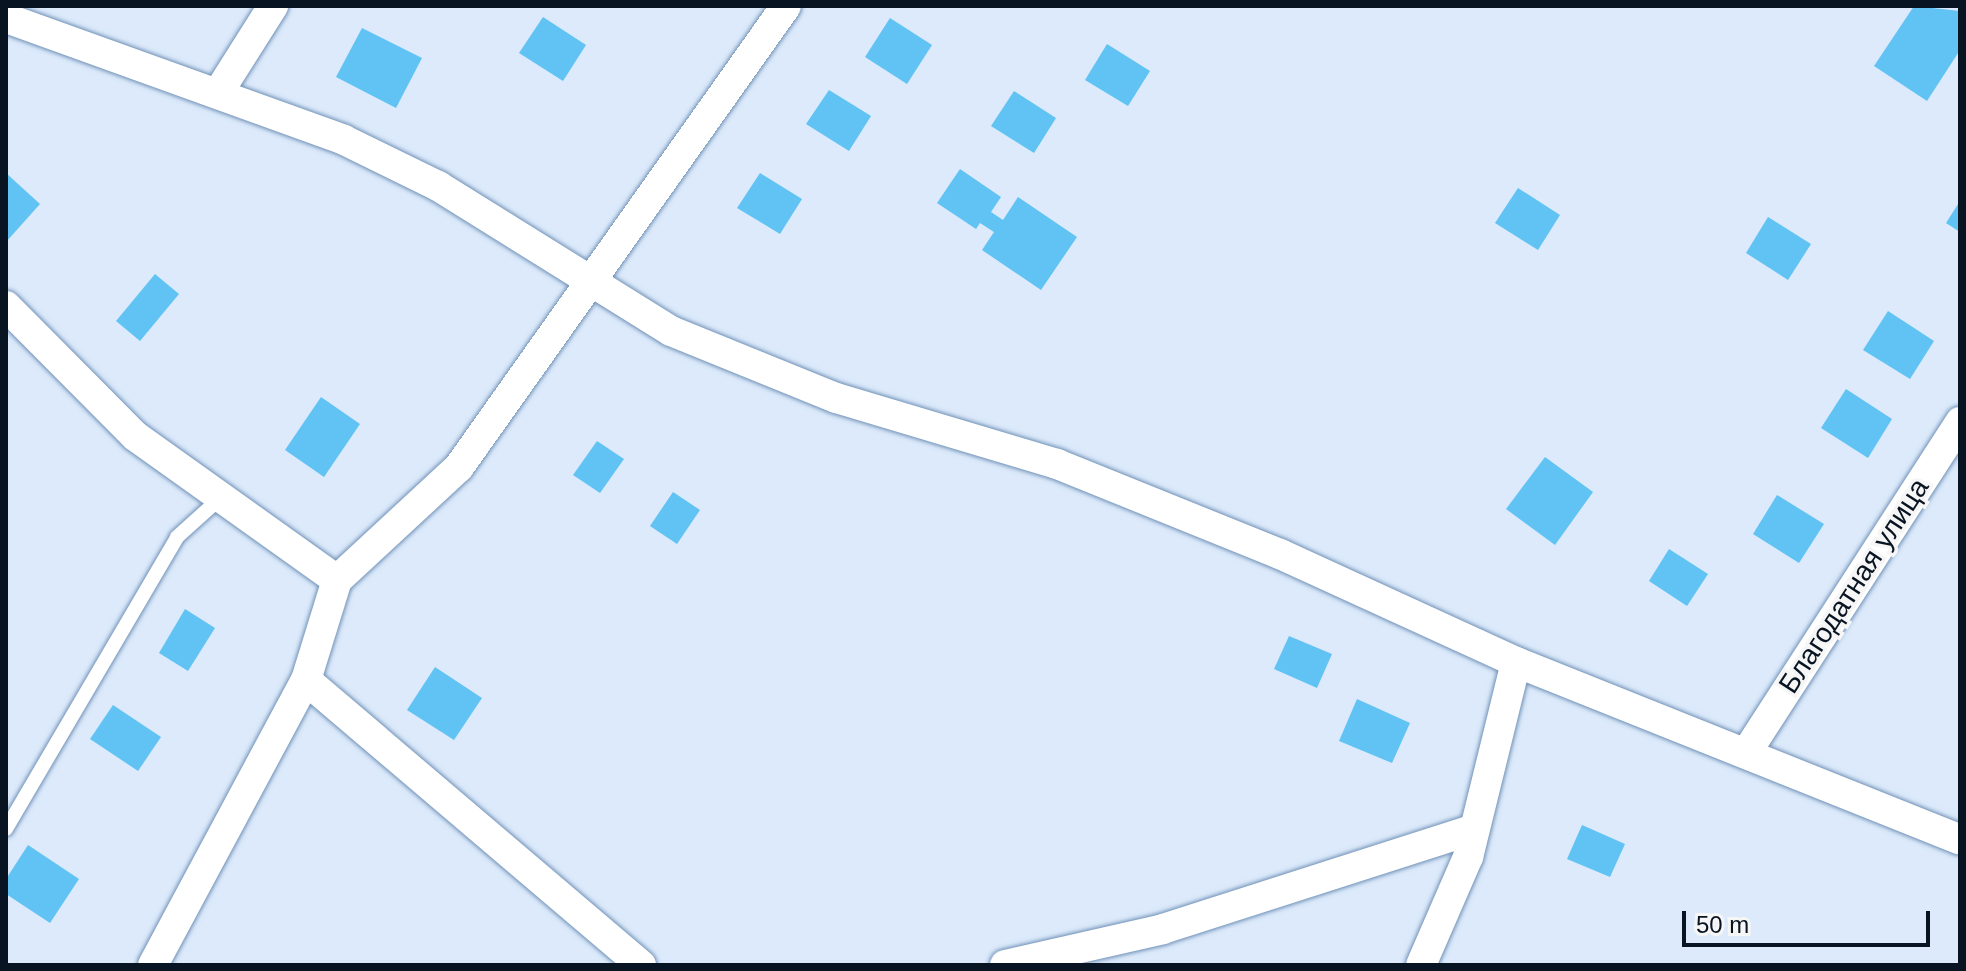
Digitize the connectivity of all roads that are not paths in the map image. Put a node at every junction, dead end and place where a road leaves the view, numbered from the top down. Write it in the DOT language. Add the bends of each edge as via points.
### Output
graph roads {
  1 [pos="273,6"];
  2 [pos="786,6"];
  3 [pos="6,18"];
  4 [pos="218,93"];
  5 [pos="589,283"];
  6 [pos="6,306"];
  7 [pos="1960,422"];
  8 [pos="217,501"];
  9 [pos="337,580"];
  10 [pos="1516,662"];
  11 [pos="306,680"];
  12 [pos="1748,750"];
  13 [pos="6,829"];
  14 [pos="1474,829"];
  15 [pos="1960,840"];
  16 [pos="153,965"];
  17 [pos="641,965"];
  18 [pos="1005,965"];
  19 [pos="1421,965"];
  1 -- 4 [label="street"];
  2 -- 5 [label="street"];
  3 -- 4 [label="street"];
  4 -- 5 [label="street" via="315,128 438,186"];
  5 -- 9 [label="street" via="459,467"];
  5 -- 10 [label="street" via="684,336 836,398 997,441 1057,464 1280,554"];
  6 -- 8 [label="street" via="135,436"];
  7 -- 12 [label="street, Благодатная улица"];
  8 -- 9 [label="street"];
  8 -- 13 [label="lane" via="177,537"];
  9 -- 11 [label="street"];
  10 -- 12 [label="street"];
  10 -- 14 [label="street"];
  11 -- 16 [label="street"];
  11 -- 17 [label="street"];
  12 -- 15 [label="street"];
  14 -- 18 [label="street" via="1163,929"];
  14 -- 19 [label="street"];
}
